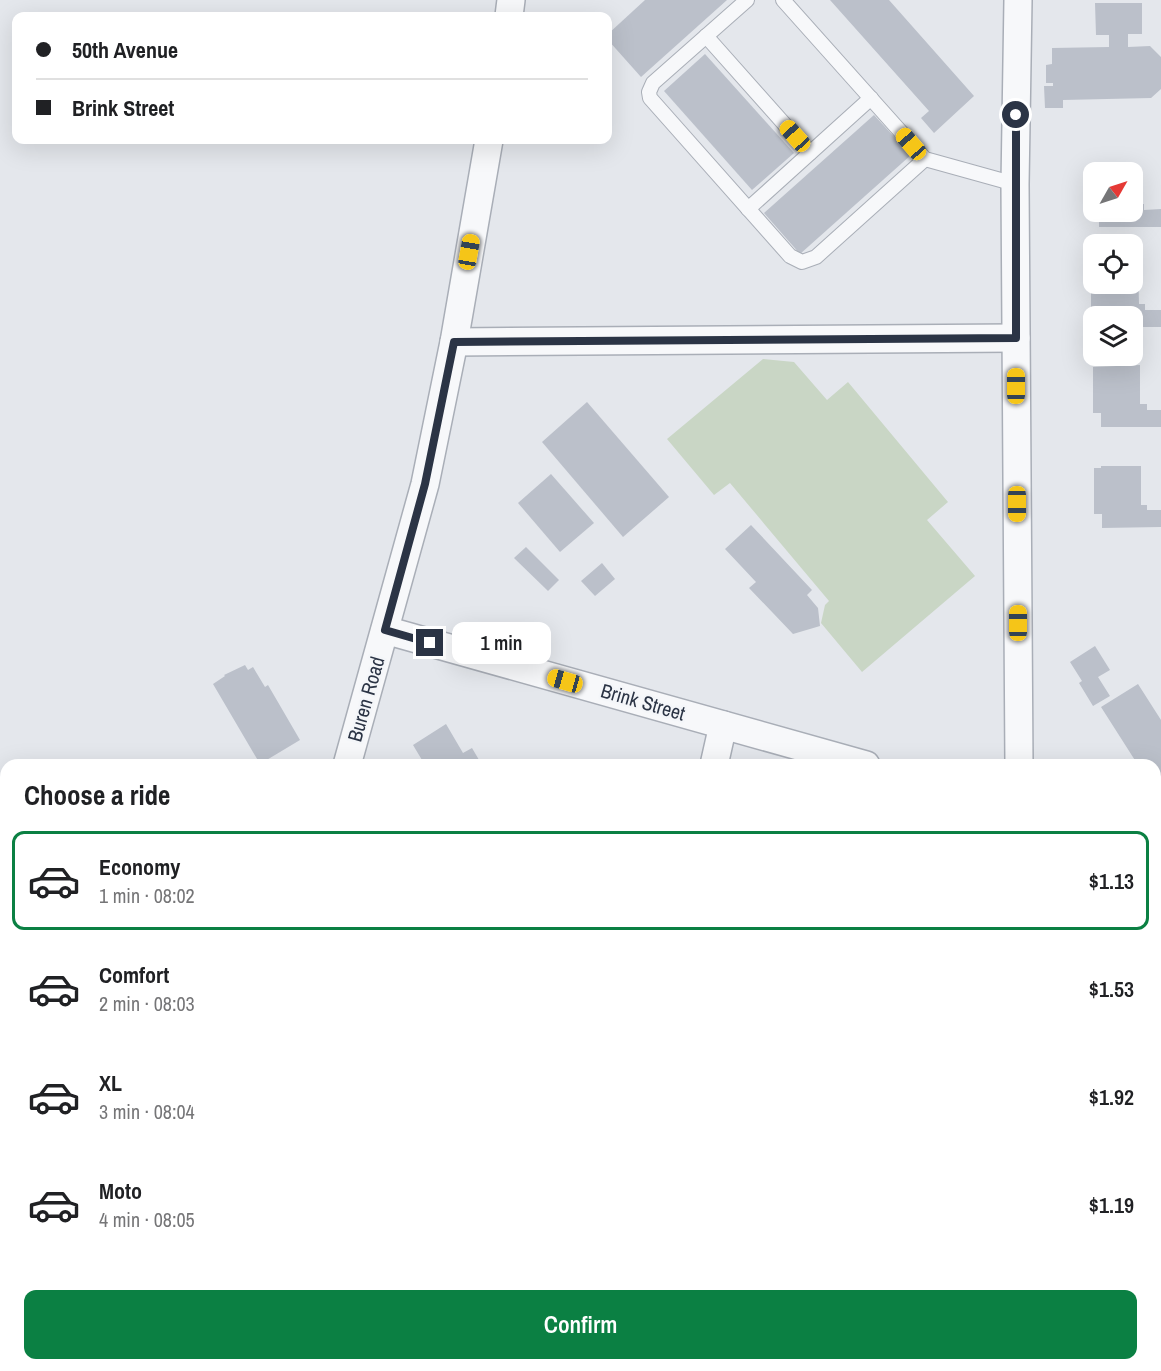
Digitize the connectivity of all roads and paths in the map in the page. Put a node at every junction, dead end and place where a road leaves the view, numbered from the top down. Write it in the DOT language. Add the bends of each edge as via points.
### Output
graph roads {
  1 [pos="747,0"];
  2 [pos="783,0"];
  3 [pos="1018,0"];
  4 [pos="706,36"];
  5 [pos="871,98"];
  6 [pos="488,144"];
  7 [pos="810,153"];
  8 [pos="925,159"];
  9 [pos="1015,184"];
  10 [pos="748,209"];
  11 [pos="1016,338"];
  12 [pos="454,342"];
  13 [pos="385,630"];
  14 [pos="723,725"];
  15 [pos="349,759"];
  16 [pos="715,759"];
  17 [pos="845,759"];
  18 [pos="1019,759"];
  1 -- 4 [label="lane"];
  2 -- 5 [label="lane"];
  3 -- 9 [label="street"];
  4 -- 7 [label="lane"];
  4 -- 10 [label="lane" via="654,83 650,98"];
  5 -- 7 [label="lane"];
  5 -- 8 [label="lane"];
  6 -- 12 [label="street, Buren Road"];
  7 -- 10 [label="lane"];
  8 -- 9 [label="lane"];
  8 -- 10 [label="lane" via="808,261 790,256"];
  9 -- 11 [label="street"];
  11 -- 12 [label="street"];
  11 -- 18 [label="street"];
  12 -- 13 [label="street, Buren Road" via="425,484"];
  13 -- 14 [label="street, Brink Street"];
  13 -- 15 [label="street, Buren Road"];
  14 -- 16 [label="street"];
  14 -- 17 [label="street, Brink Street"];
}
